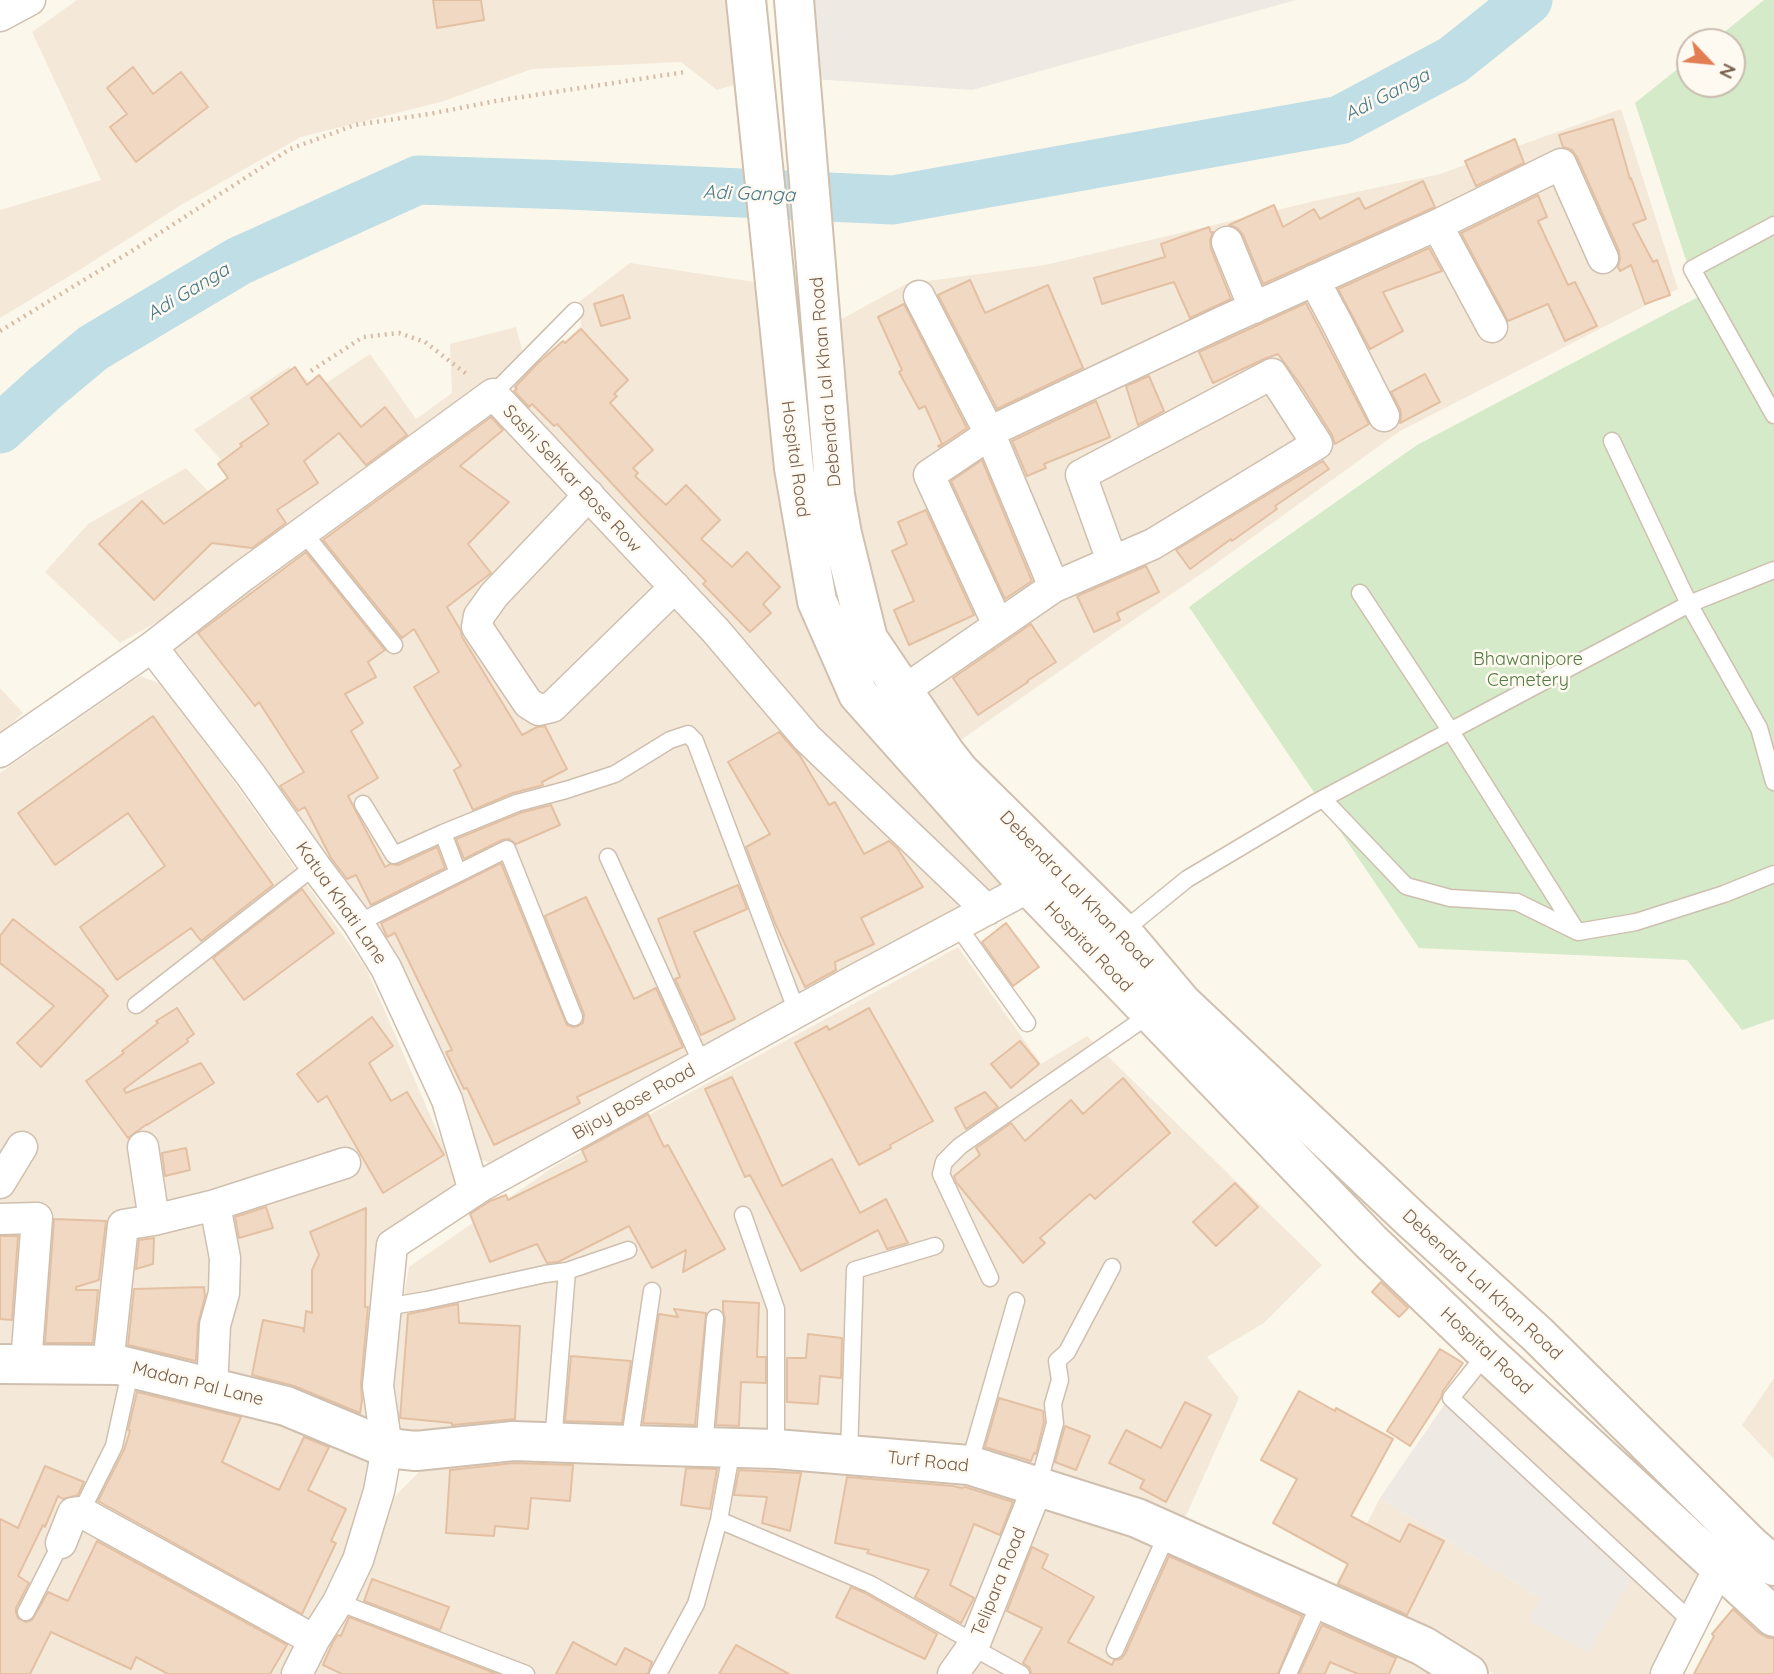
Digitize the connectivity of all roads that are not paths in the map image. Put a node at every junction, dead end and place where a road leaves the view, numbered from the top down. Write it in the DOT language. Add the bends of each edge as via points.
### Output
graph roads {
  1 [pos="30,0"];
  2 [pos="746,0"];
  3 [pos="794,0"];
  4 [pos="0,16"];
  5 [pos="1437,225"];
  6 [pos="1774,225"];
  7 [pos="1227,242"];
  8 [pos="1603,258"];
  9 [pos="1314,280"];
  10 [pos="919,296"];
  11 [pos="1254,308"];
  12 [pos="575,311"];
  13 [pos="1492,327"];
  14 [pos="493,394"];
  15 [pos="1774,415"];
  16 [pos="1384,416"];
  17 [pos="989,433"];
  18 [pos="1612,442"];
  19 [pos="589,495"];
  20 [pos="303,532"];
  21 [pos="1112,561"];
  22 [pos="1774,570"];
  23 [pos="675,587"];
  24 [pos="1054,587"];
  25 [pos="1360,593"];
  26 [pos="1689,604"];
  27 [pos="998,625"];
  28 [pos="394,645"];
  29 [pos="152,646"];
  30 [pos="903,691"];
  31 [pos="1450,730"];
  32 [pos="0,752"];
  33 [pos="1774,782"];
  34 [pos="1323,799"];
  35 [pos="362,804"];
  36 [pos="443,833"];
  37 [pos="608,857"];
  38 [pos="314,866"];
  39 [pos="458,873"];
  40 [pos="1774,874"];
  41 [pos="1045,878"];
  42 [pos="987,910"];
  43 [pos="358,923"];
  44 [pos="957,925"];
  45 [pos="1122,932"];
  46 [pos="1578,932"];
  47 [pos="136,1005"];
  48 [pos="797,1012"];
  49 [pos="1152,1013"];
  50 [pos="574,1017"];
  51 [pos="1027,1023"];
  52 [pos="702,1064"];
  53 [pos="22,1147"];
  54 [pos="143,1147"];
  55 [pos="345,1163"];
  56 [pos="0,1183"];
  57 [pos="474,1191"];
  58 [pos="215,1205"];
  59 [pos="743,1215"];
  60 [pos="0,1219"];
  61 [pos="154,1220"];
  62 [pos="935,1246"];
  63 [pos="628,1250"];
  64 [pos="1112,1267"];
  65 [pos="567,1271"];
  66 [pos="990,1278"];
  67 [pos="652,1291"];
  68 [pos="1016,1301"];
  69 [pos="386,1307"];
  70 [pos="715,1318"];
  71 [pos="1487,1353"];
  72 [pos="13,1364"];
  73 [pos="120,1367"];
  74 [pos="212,1388"];
  75 [pos="553,1443"];
  76 [pos="629,1445"];
  77 [pos="718,1447"];
  78 [pos="387,1448"];
  79 [pos="776,1449"];
  80 [pos="849,1454"];
  81 [pos="969,1465"];
  82 [pos="1038,1486"];
  83 [pos="81,1512"];
  84 [pos="719,1521"];
  85 [pos="1168,1532"];
  86 [pos="61,1542"];
  87 [pos="1720,1566"];
  88 [pos="1774,1566"];
  89 [pos="1321,1600"];
  90 [pos="338,1602"];
  91 [pos="26,1612"];
  92 [pos="1774,1617"];
  93 [pos="1692,1622"];
  94 [pos="314,1640"];
  95 [pos="973,1645"];
  96 [pos="1115,1650"];
  97 [pos="297,1674"];
  98 [pos="526,1674"];
  99 [pos="658,1674"];
  100 [pos="953,1674"];
  101 [pos="1021,1674"];
  102 [pos="1288,1674"];
  103 [pos="1468,1674"];
  104 [pos="1666,1674"];
  1 -- 4 [label="street"];
  2 -- 41 [label="main road, Hospital Road" via="794,468 817,601 858,694"];
  3 -- 30 [label="main road, Debendra Lal Khan Road" via="835,495 868,639"];
  5 -- 8 [label="street" via="1561,164"];
  5 -- 9 [label="street"];
  5 -- 13 [label="street"];
  6 -- 15 [label="lane" via="1692,269"];
  7 -- 11 [label="street"];
  9 -- 11 [label="street"];
  9 -- 16 [label="street"];
  10 -- 17 [label="street"];
  11 -- 17 [label="street"];
  12 -- 14 [label="lane"];
  14 -- 19 [label="street, Sashi Sehkar Bose Row"];
  14 -- 20 [label="street, Sashi Sehkar Bose Row"];
  17 -- 24 [label="street"];
  17 -- 27 [label="street" via="929,475"];
  18 -- 26 [label="lane"];
  19 -- 23 [label="street, Sashi Sehkar Bose Row"];
  19 -- 23 [label="street" via="494,595 479,617 477,627 528,704 539,710 552,707"];
  20 -- 28 [label="lane"];
  20 -- 29 [label="street, Sashi Sehkar Bose Row"];
  21 -- 21 [label="street" via="1153,544 1317,444 1272,374 1081,475"];
  21 -- 24 [label="street"];
  22 -- 26 [label="lane"];
  23 -- 42 [label="street, Sashi Sehkar Bose Row" via="807,738"];
  24 -- 27 [label="street"];
  25 -- 31 [label="lane"];
  26 -- 31 [label="lane"];
  26 -- 33 [label="lane" via="1759,728"];
  27 -- 30 [label="street"];
  29 -- 32 [label="street, Sashi Sehkar Bose Row"];
  29 -- 38 [label="street, Katua Khati Lane"];
  30 -- 41 [label="main road, Debendra Lal Khan Road" via="945,753"];
  31 -- 34 [label="lane"];
  31 -- 46 [label="lane"];
  34 -- 45 [label="lane" via="1187,879"];
  34 -- 46 [label="lane" via="1406,886 1450,898 1517,902"];
  35 -- 36 [label="lane" via="394,855"];
  36 -- 39 [label="lane"];
  36 -- 48 [label="lane" via="517,803 615,774 688,734 695,741"];
  37 -- 52 [label="lane"];
  38 -- 43 [label="street, Katua Khati Lane"];
  38 -- 47 [label="lane"];
  39 -- 43 [label="lane"];
  39 -- 50 [label="lane" via="507,849"];
  40 -- 46 [label="lane" via="1636,922"];
  41 -- 42 [label="street, Bijoy Bose Road"];
  41 -- 45 [label="main road, Debendra Lal Khan Road"];
  41 -- 49 [label="main road, Hospital Road"];
  42 -- 44 [label="street, Bijoy Bose Road"];
  43 -- 57 [label="street, Katua Khati Lane" via="386,968 447,1100"];
  44 -- 48 [label="street, Bijoy Bose Road"];
  44 -- 51 [label="lane"];
  45 -- 88 [label="main road, Debendra Lal Khan Road" via="1182,1003 1538,1335"];
  48 -- 52 [label="street, Bijoy Bose Road"];
  49 -- 66 [label="lane" via="960,1146 944,1162 941,1174"];
  49 -- 71 [label="main road, Hospital Road" via="1371,1242"];
  52 -- 57 [label="street, Bijoy Bose Road"];
  53 -- 56 [label="street"];
  54 -- 61 [label="street"];
  55 -- 58 [label="street"];
  57 -- 69 [label="street, Bijoy Bose Road" via="392,1245"];
  58 -- 61 [label="street"];
  58 -- 74 [label="street" via="225,1258"];
  59 -- 79 [label="lane" via="776,1309"];
  60 -- 72 [label="street" via="37,1219"];
  61 -- 73 [label="street" via="123,1224"];
  62 -- 80 [label="lane" via="855,1270"];
  63 -- 65 [label="lane"];
  64 -- 82 [label="lane" via="1067,1352 1057,1362 1060,1380 1053,1404 1055,1423"];
  65 -- 69 [label="lane"];
  65 -- 75 [label="lane"];
  67 -- 76 [label="lane"];
  68 -- 81 [label="lane"];
  69 -- 78 [label="street, Bijoy Bose Road" via="378,1386"];
  70 -- 77 [label="lane"];
  71 -- 87 [label="main road, Hospital Road"];
  71 -- 93 [label="lane" via="1451,1398"];
  72 -- 73 [label="main road, Madan Pal Lane"];
  73 -- 74 [label="main road, Madan Pal Lane"];
  73 -- 83 [label="lane" via="114,1446"];
  74 -- 78 [label="main road, Madan Pal Lane" via="286,1406"];
  75 -- 76 [label="main road, Turf Road"];
  75 -- 78 [label="main road, Turf Road" via="513,1441 416,1451"];
  76 -- 77 [label="main road, Turf Road"];
  77 -- 79 [label="main road, Turf Road"];
  77 -- 84 [label="lane"];
  78 -- 90 [label="street, Bijoy Bose Road" via="358,1560"];
  79 -- 80 [label="main road, Turf Road"];
  80 -- 81 [label="main road, Turf Road"];
  81 -- 82 [label="main road, Turf Road"];
  82 -- 85 [label="main road, Turf Road"];
  82 -- 95 [label="street, Telipara Road"];
  83 -- 86 [label="street" via="73,1513"];
  83 -- 94 [label="street"];
  84 -- 95 [label="lane" via="870,1584"];
  84 -- 99 [label="lane" via="696,1604"];
  85 -- 89 [label="main road, Turf Road"];
  85 -- 96 [label="lane"];
  86 -- 91 [label="lane"];
  87 -- 92 [label="main road, Hospital Road"];
  87 -- 93 [label="street"];
  89 -- 102 [label="lane"];
  89 -- 103 [label="main road, Turf Road" via="1423,1646"];
  90 -- 94 [label="street, Bijoy Bose Road"];
  90 -- 98 [label="lane"];
  93 -- 104 [label="street"];
  94 -- 97 [label="street, Bijoy Bose Road"];
  95 -- 100 [label="street, Telipara Road"];
  95 -- 101 [label="lane"];
}
